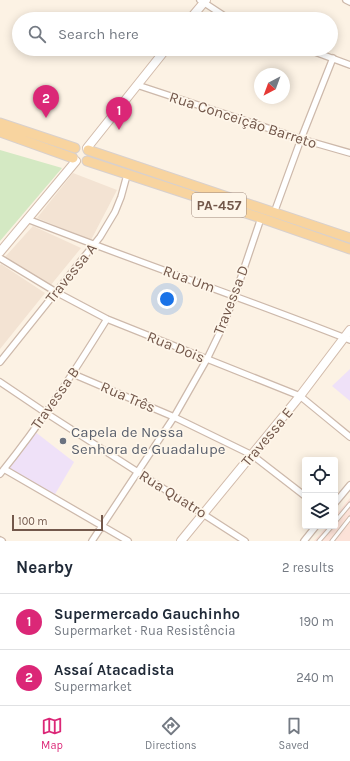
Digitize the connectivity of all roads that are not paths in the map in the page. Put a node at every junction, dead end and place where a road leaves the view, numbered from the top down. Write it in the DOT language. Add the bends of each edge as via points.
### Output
graph roads {
  1 [pos="346,0"];
  2 [pos="203,1"];
  3 [pos="350,2"];
  4 [pos="195,12"];
  5 [pos="219,12"];
  6 [pos="160,56"];
  7 [pos="327,56"];
  8 [pos="333,58"];
  9 [pos="350,65"];
  10 [pos="137,85"];
  11 [pos="0,123"];
  12 [pos="0,132"];
  13 [pos="301,139"];
  14 [pos="87,149"];
  15 [pos="350,153"];
  16 [pos="75,156"];
  17 [pos="87,161"];
  18 [pos="127,175"];
  19 [pos="274,213"];
  20 [pos="261,218"];
  21 [pos="27,219"];
  22 [pos="349,235"];
  23 [pos="94,245"];
  24 [pos="350,250"];
  25 [pos="0,252"];
  26 [pos="0,258"];
  27 [pos="56,292"];
  28 [pos="234,295"];
  29 [pos="107,319"];
  30 [pos="350,330"];
  31 [pos="347,339"];
  32 [pos="207,359"];
  33 [pos="0,362"];
  34 [pos="73,374"];
  35 [pos="0,382"];
  36 [pos="300,396"];
  37 [pos="46,413"];
  38 [pos="174,417"];
  39 [pos="350,437"];
  40 [pos="252,455"];
  41 [pos="4,469"];
  42 [pos="138,472"];
  43 [pos="0,474"];
  44 [pos="350,485"];
  45 [pos="302,494"];
  46 [pos="338,499"];
  47 [pos="350,504"];
  48 [pos="203,513"];
  49 [pos="338,518"];
  50 [pos="350,518"];
  51 [pos="102,525"];
  52 [pos="314,529"];
  53 [pos="329,529"];
  54 [pos="92,541"];
  55 [pos="128,541"];
  56 [pos="181,541"];
  57 [pos="245,541"];
  58 [pos="304,541"];
  59 [pos="319,541"];
  60 [pos="332,541"];
  1 -- 3 [label="street"];
  2 -- 4 [label="street"];
  2 -- 5 [label="street"];
  6 -- 10 [label="street"];
  7 -- 8 [label="street"];
  8 -- 9 [label="street"];
  8 -- 13 [label="street"];
  10 -- 13 [label="street, Rua Conceição Barreto"];
  10 -- 14 [label="street"];
  11 -- 16 [label="main road, PA-457"];
  12 -- 16 [label="main road, PA-457"];
  13 -- 15 [label="street, Rua Conceição Barreto"];
  13 -- 19 [label="street"];
  14 -- 16 [label="main road, PA-457" via="81,146"];
  14 -- 17 [label="main road" via="90,156"];
  14 -- 19 [label="main road, PA-457"];
  16 -- 17 [label="main road, PA-457" via="81,163"];
  16 -- 21 [label="street"];
  17 -- 18 [label="main road, PA-457"];
  18 -- 20 [label="main road, PA-457"];
  18 -- 23 [label="street, Travessa A" via="115,212"];
  19 -- 22 [label="main road, PA-457"];
  20 -- 24 [label="main road, PA-457"];
  20 -- 28 [label="street, Travessa D"];
  21 -- 23 [label="street, Rua Um"];
  21 -- 25 [label="street"];
  23 -- 27 [label="street, Travessa A"];
  23 -- 28 [label="street, Rua Um"];
  26 -- 27 [label="street, Rua Dois"];
  27 -- 29 [label="street, Rua Dois"];
  27 -- 33 [label="street, Travessa A"];
  28 -- 31 [label="street, Rua Um"];
  28 -- 32 [label="street, Travessa D"];
  29 -- 32 [label="street, Rua Dois"];
  29 -- 34 [label="street, Travessa B"];
  30 -- 31 [label="street, Travessa E"];
  31 -- 36 [label="street, Travessa E"];
  32 -- 36 [label="street, Rua Dois"];
  32 -- 38 [label="street, Travessa D"];
  34 -- 37 [label="street, Travessa B"];
  34 -- 38 [label="street, Rua Três"];
  35 -- 37 [label="street, Rua Quatro"];
  36 -- 39 [label="street, Rua Dois"];
  36 -- 40 [label="street, Travessa E"];
  37 -- 41 [label="street, Travessa B"];
  37 -- 42 [label="street, Rua Quatro"];
  38 -- 40 [label="street, Rua Três"];
  38 -- 42 [label="street, Travessa D"];
  40 -- 45 [label="street, Rua Três"];
  40 -- 48 [label="street, Travessa E"];
  41 -- 43 [label="street, Travessa B"];
  41 -- 51 [label="street"];
  42 -- 48 [label="street, Rua Quatro"];
  42 -- 51 [label="street, Travessa D"];
  44 -- 46 [label="street"];
  47 -- 49 [label="lane"];
  48 -- 56 [label="street, Travessa E"];
  48 -- 57 [label="street, Rua Quatro"];
  50 -- 60 [label="lane"];
  51 -- 54 [label="street, Travessa D"];
  51 -- 55 [label="street"];
  52 -- 58 [label="street"];
  53 -- 59 [label="lane"];
}
